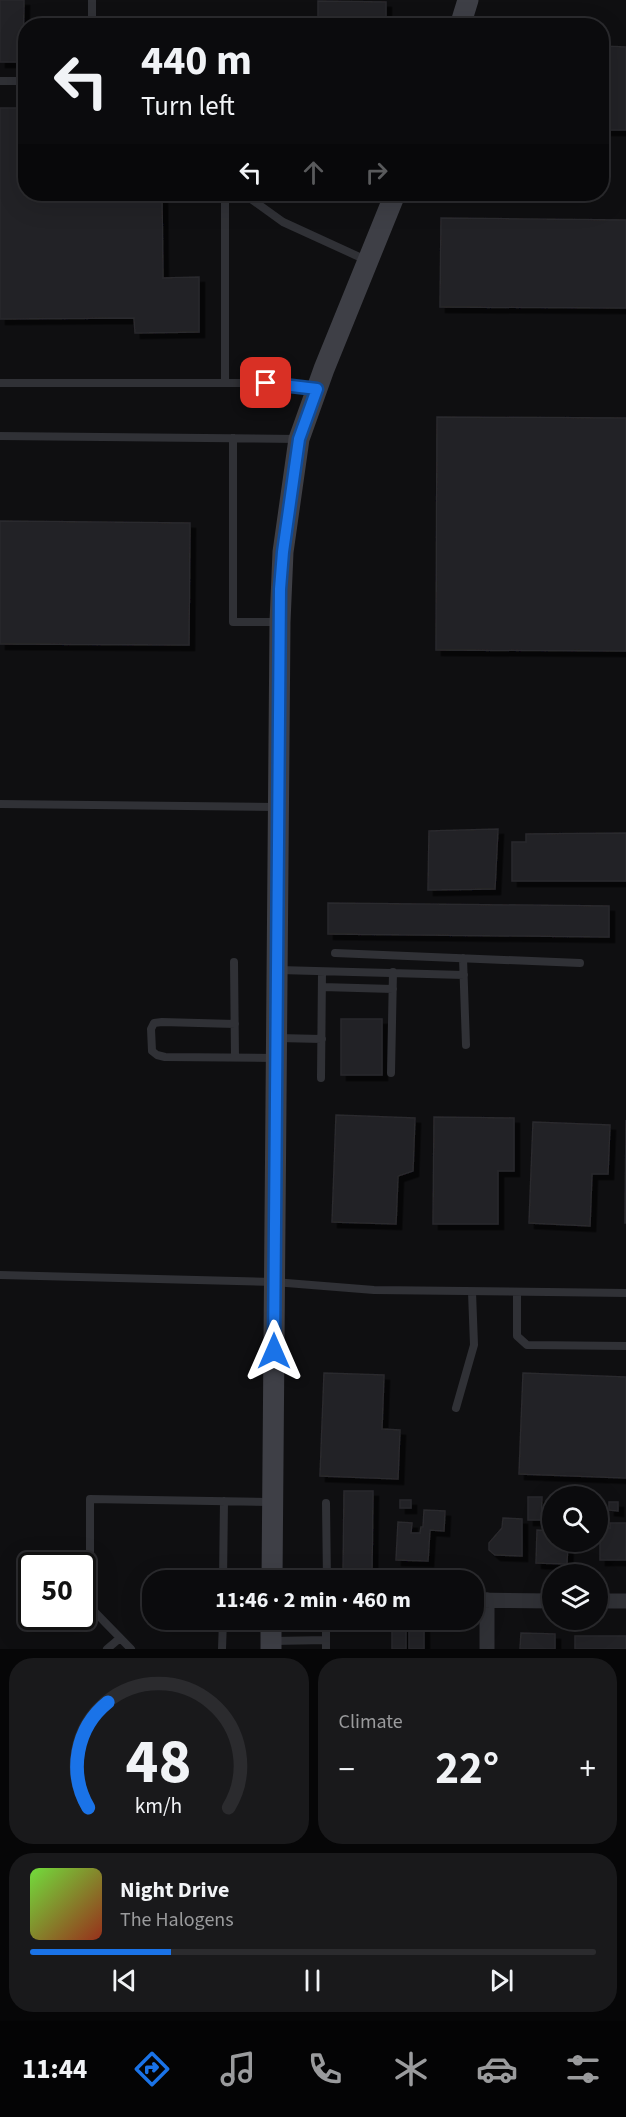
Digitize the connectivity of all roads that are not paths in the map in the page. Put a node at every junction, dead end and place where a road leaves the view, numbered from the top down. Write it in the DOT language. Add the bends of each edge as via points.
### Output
graph roads {
  1 [pos="92,0"];
  2 [pos="468,0"];
  3 [pos="92,18"];
  4 [pos="462,18"];
  5 [pos="0,81"];
  6 [pos="18,81"];
  7 [pos="225,201"];
  8 [pos="254,201"];
  9 [pos="392,201"];
  10 [pos="368,261"];
  11 [pos="0,383"];
  12 [pos="225,383"];
  13 [pos="317,389"];
  14 [pos="0,436"];
  15 [pos="233,438"];
  16 [pos="299,439"];
  17 [pos="280,622"];
  18 [pos="0,804"];
  19 [pos="278,807"];
  20 [pos="335,953"];
  21 [pos="463,958"];
  22 [pos="234,962"];
  23 [pos="580,963"];
  24 [pos="277,970"];
  25 [pos="322,972"];
  26 [pos="393,972"];
  27 [pos="464,975"];
  28 [pos="322,987"];
  29 [pos="393,989"];
  30 [pos="235,1024"];
  31 [pos="322,1039"];
  32 [pos="466,1045"];
  33 [pos="276,1048"];
  34 [pos="235,1057"];
  35 [pos="391,1073"];
  36 [pos="321,1078"];
  37 [pos="0,1275"];
  38 [pos="274,1282"];
  39 [pos="472,1292"];
  40 [pos="517,1292"];
  41 [pos="626,1293"];
  42 [pos="626,1346"];
  43 [pos="456,1408"];
  44 [pos="225,1501"];
  45 [pos="272,1502"];
  46 [pos="326,1503"];
  47 [pos="223,1570"];
  48 [pos="272,1570"];
  49 [pos="327,1570"];
  50 [pos="484,1600"];
  51 [pos="542,1601"];
  52 [pos="608,1601"];
  53 [pos="626,1601"];
  54 [pos="484,1624"];
  55 [pos="223,1630"];
  56 [pos="120,1638"];
  57 [pos="271,1645"];
  58 [pos="326,1645"];
  59 [pos="107,1649"];
  60 [pos="131,1649"];
  61 [pos="222,1649"];
  62 [pos="487,1649"];
  1 -- 3 [label="lane"];
  2 -- 4 [label="main road"];
  5 -- 6 [label="lane"];
  7 -- 12 [label="lane"];
  8 -- 10 [label="lane" via="283,222"];
  9 -- 10 [label="main road"];
  10 -- 13 [label="main road"];
  11 -- 12 [label="lane"];
  12 -- 13 [label="lane"];
  13 -- 16 [label="main road"];
  14 -- 15 [label="lane"];
  15 -- 16 [label="lane"];
  15 -- 17 [label="lane" via="233,622"];
  16 -- 17 [label="main road" via="283,552"];
  17 -- 19 [label="main road"];
  18 -- 19 [label="lane"];
  19 -- 24 [label="main road"];
  20 -- 21 [label="lane"];
  21 -- 23 [label="lane"];
  21 -- 27 [label="lane"];
  22 -- 30 [label="lane"];
  24 -- 25 [label="lane"];
  24 -- 33 [label="main road"];
  25 -- 26 [label="lane"];
  25 -- 28 [label="lane"];
  26 -- 27 [label="lane"];
  26 -- 29 [label="lane"];
  27 -- 32 [label="lane"];
  28 -- 29 [label="lane"];
  28 -- 31 [label="lane"];
  29 -- 35 [label="lane"];
  30 -- 34 [label="lane"];
  30 -- 34 [label="lane" via="162,1022 154,1023 151,1029 152,1051 157,1055"];
  31 -- 33 [label="lane"];
  31 -- 36 [label="lane"];
  33 -- 34 [label="lane"];
  33 -- 38 [label="main road"];
  37 -- 38 [label="lane"];
  38 -- 39 [label="lane"];
  38 -- 45 [label="main road"];
  39 -- 40 [label="lane"];
  39 -- 43 [label="lane" via="474,1345"];
  40 -- 41 [label="lane"];
  40 -- 42 [label="lane" via="517,1336 527,1345"];
  44 -- 45 [label="lane"];
  44 -- 47 [label="lane"];
  44 -- 56 [label="lane" via="90,1499 90,1607"];
  45 -- 48 [label="main road"];
  46 -- 49 [label="lane"];
  50 -- 51 [label="street"];
  52 -- 53 [label="street"];
  54 -- 62 [label="street"];
  55 -- 61 [label="lane"];
  56 -- 59 [label="lane"];
  56 -- 60 [label="lane"];
  57 -- 58 [label="lane"];
}
